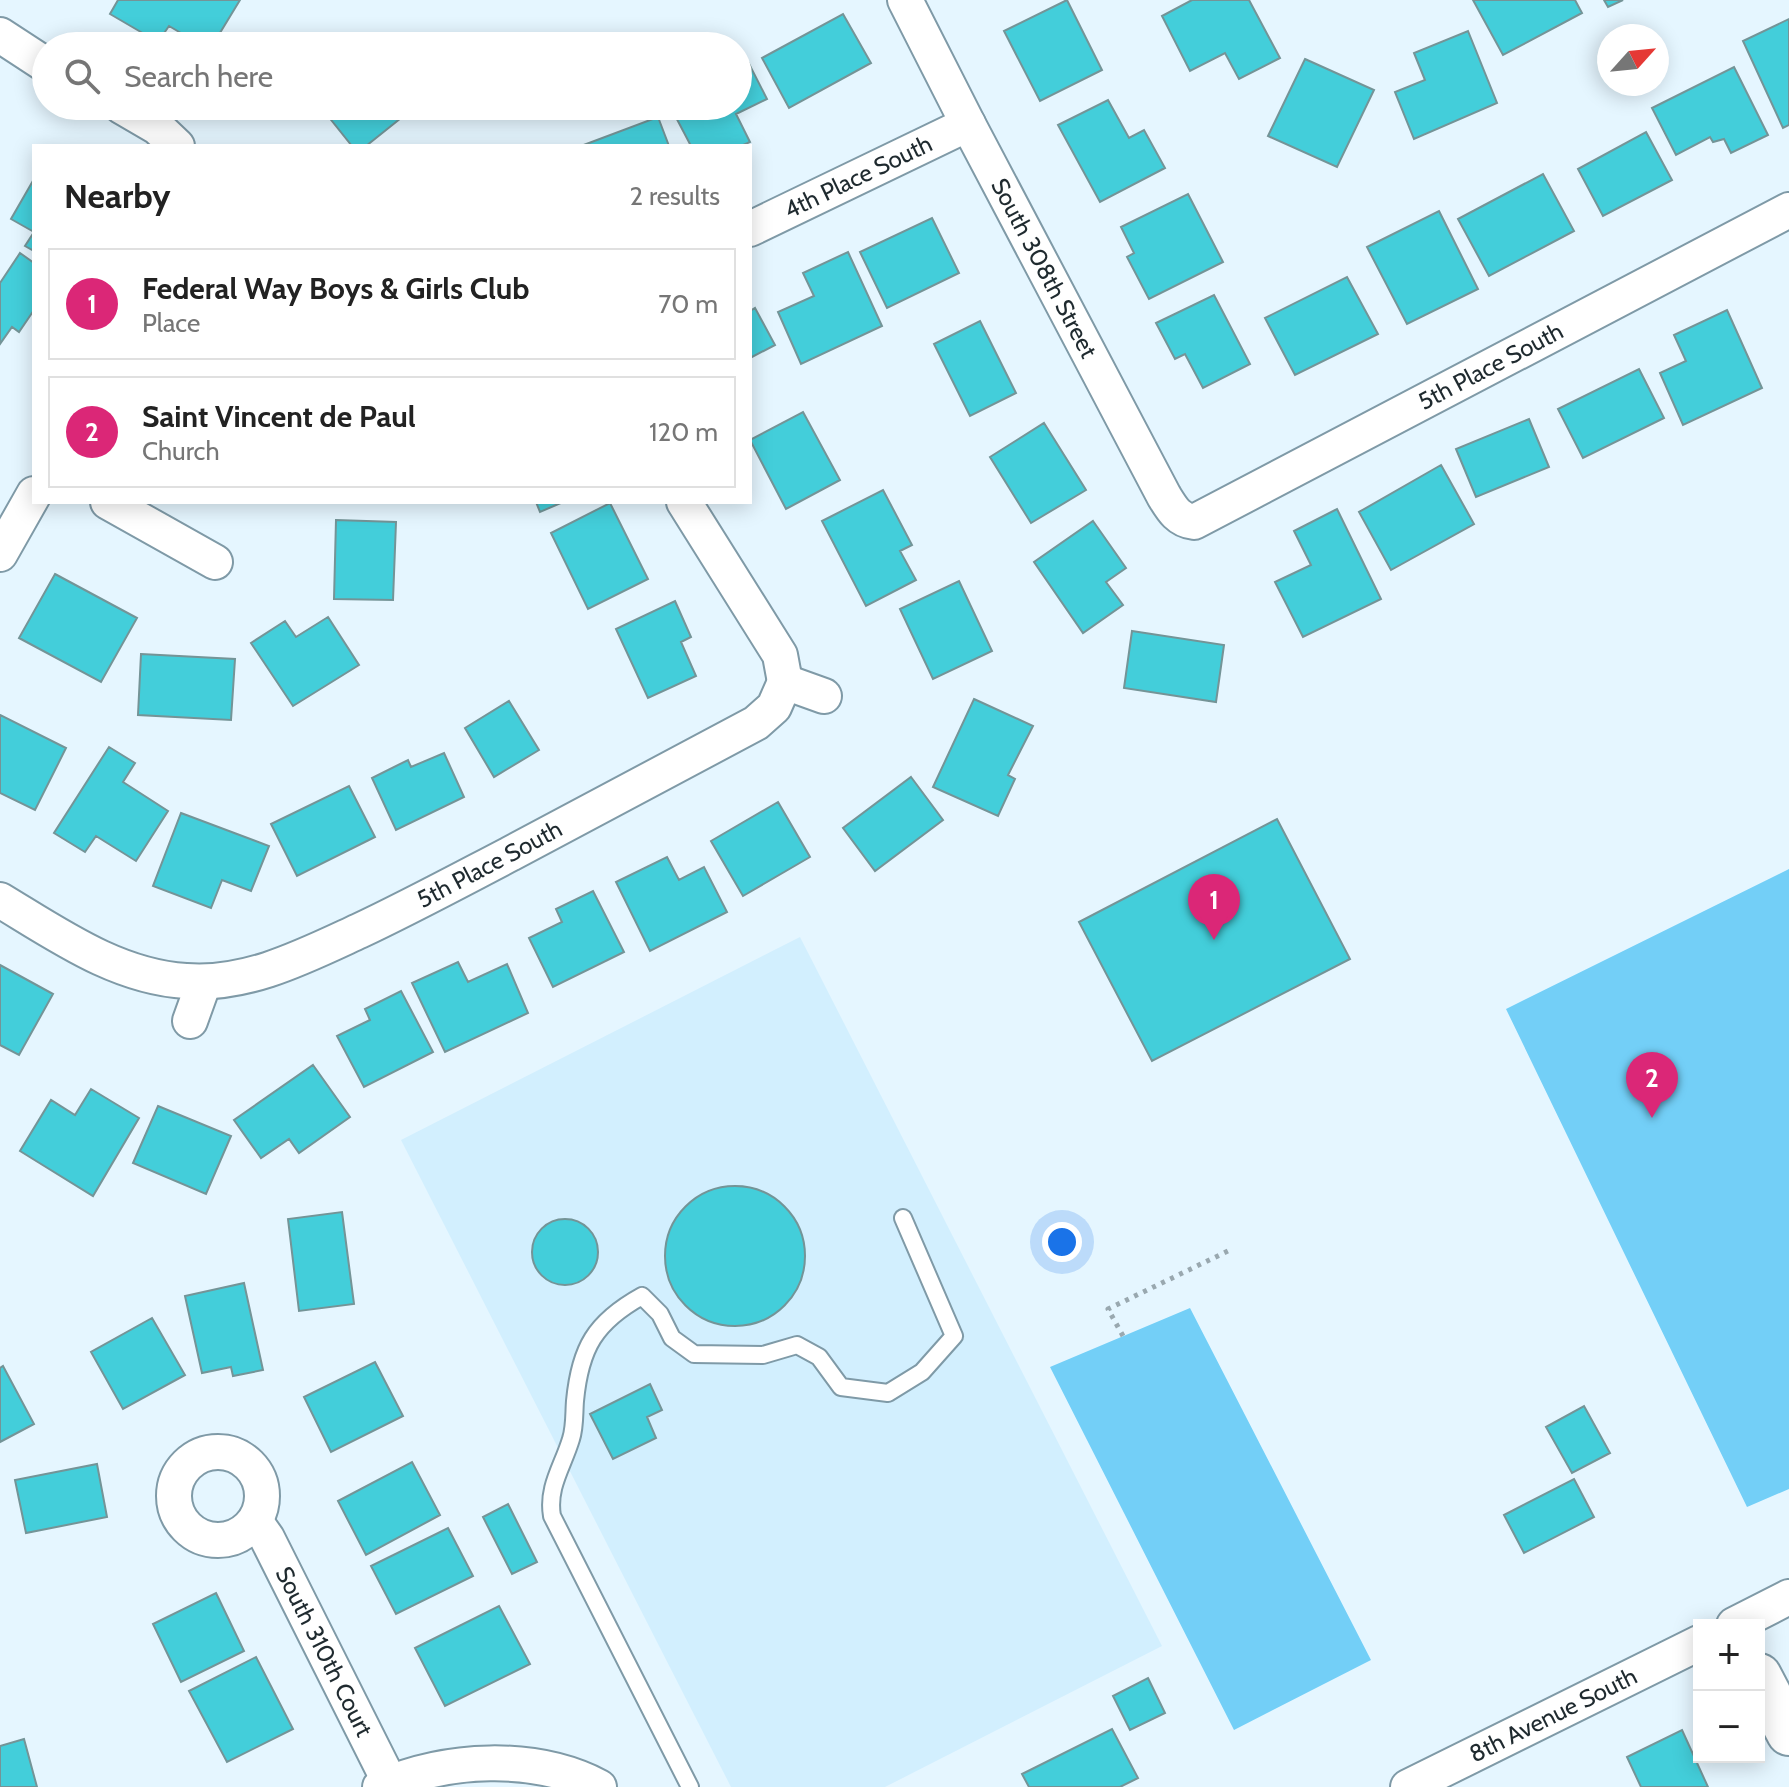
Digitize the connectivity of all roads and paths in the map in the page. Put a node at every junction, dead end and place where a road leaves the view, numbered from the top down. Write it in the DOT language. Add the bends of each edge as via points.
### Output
graph roads {
  1 [pos="905,0"];
  2 [pos="0,35"];
  3 [pos="32,56"];
  4 [pos="145,120"];
  5 [pos="968,124"];
  6 [pos="175,144"];
  7 [pos="1789,210"];
  8 [pos="752,228"];
  9 [pos="32,498"];
  10 [pos="112,504"];
  11 [pos="685,504"];
  12 [pos="1194,522"];
  13 [pos="0,554"];
  14 [pos="215,562"];
  15 [pos="785,682"];
  16 [pos="824,696"];
  17 [pos="0,900"];
  18 [pos="204,982"];
  19 [pos="190,1021"];
  20 [pos="903,1218"];
  21 [pos="1230,1250"];
  22 [pos="1123,1336"];
  23 [pos="255,1521"];
  24 [pos="1789,1597"];
  25 [pos="1746,1619"];
  26 [pos="1693,1646"];
  27 [pos="1765,1687"];
  28 [pos="1789,1733"];
  29 [pos="385,1785"];
  30 [pos="599,1787"];
  31 [pos="690,1787"];
  32 [pos="1408,1787"];
  1 -- 5 [label="street, South 308th Street"];
  2 -- 3 [label="street"];
  4 -- 6 [label="street"];
  5 -- 8 [label="street, 4th Place South"];
  5 -- 12 [label="street, South 308th Street" via="1171,507"];
  7 -- 12 [label="street, 5th Place South"];
  9 -- 13 [label="street"];
  10 -- 14 [label="street"];
  11 -- 15 [label="street" via="780,655"];
  15 -- 16 [label="street"];
  15 -- 18 [label="street, 5th Place South" via="774,707 756,723 417,903 265,971"];
  17 -- 18 [label="street, 5th Place South" via="115,964 169,980"];
  18 -- 19 [label="street"];
  20 -- 31 [label="lane" via="954,1336 922,1372 888,1393 841,1387 819,1357 797,1345 763,1355 694,1354 672,1338 660,1314 642,1296 616,1310 593,1335 580,1367 572,1436 549,1499 552,1516"];
  21 -- 22 [label="path" via="1108,1309"];
  23 -- 29 [label="street, South 310th Court"];
  24 -- 25 [label="street"];
  26 -- 32 [label="street, 8th Avenue South"];
  27 -- 28 [label="street"];
  29 -- 30 [label="street" via="496,1763 560,1770"];
}
